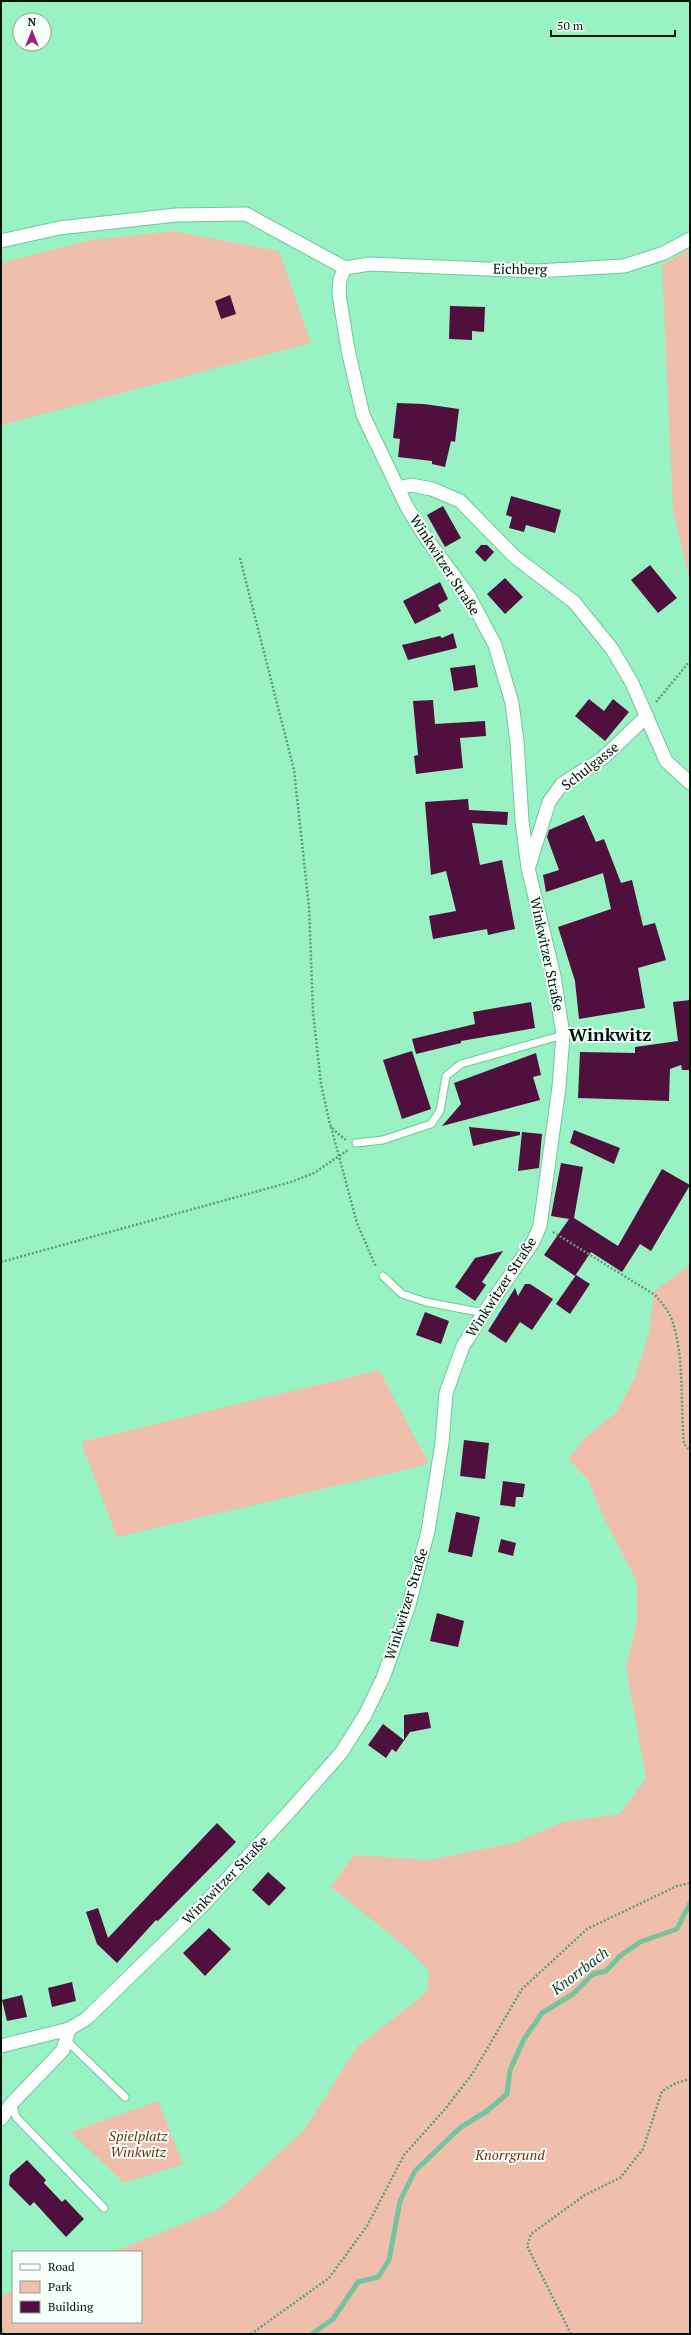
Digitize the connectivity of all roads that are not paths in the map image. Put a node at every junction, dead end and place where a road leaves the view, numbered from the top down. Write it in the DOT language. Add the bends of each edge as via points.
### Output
graph roads {
  1 [pos="690,239"];
  2 [pos="1,240"];
  3 [pos="345,268"];
  4 [pos="398,488"];
  5 [pos="647,716"];
  6 [pos="690,783"];
  7 [pos="528,868"];
  8 [pos="563,1035"];
  9 [pos="356,1143"];
  10 [pos="383,1276"];
  11 [pos="484,1313"];
  12 [pos="68,2035"];
  13 [pos="1,2046"];
  14 [pos="125,2097"];
  15 [pos="12,2103"];
  16 [pos="1,2119"];
  17 [pos="104,2208"];
  1 -- 3 [label="street, Eichberg" via="664,253 624,266 536,271 370,264"];
  2 -- 3 [label="street" via="59,228 176,215 246,214"];
  3 -- 4 [label="street, Winkwitzer Straße" via="340,279 339,294 348,350 363,414"];
  4 -- 5 [label="street" via="411,485 460,500 515,558 574,602 612,649"];
  4 -- 7 [label="street, Winkwitzer Straße" via="426,538 469,596 495,644 512,703"];
  5 -- 6 [label="street" via="666,762"];
  5 -- 7 [label="street, Schulgasse" via="603,758 562,784 550,802"];
  7 -- 8 [label="street, Winkwitzer Straße" via="554,976"];
  8 -- 9 [label="lane" via="461,1064 446,1076 440,1111 431,1124 383,1140"];
  8 -- 11 [label="street, Winkwitzer Straße" via="559,1087 540,1226 533,1242"];
  10 -- 11 [label="lane" via="402,1294 426,1302"];
  11 -- 12 [label="street, Winkwitzer Straße" via="463,1346 446,1393 442,1443 428,1530 406,1612 383,1678 366,1715 341,1753 208,1900"];
  12 -- 13 [label="street, Winkwitzer Straße"];
  12 -- 14 [label="lane"];
  12 -- 15 [label="street" via="63,2050"];
  15 -- 16 [label="street"];
  15 -- 17 [label="lane" via="16,2117"];
}
